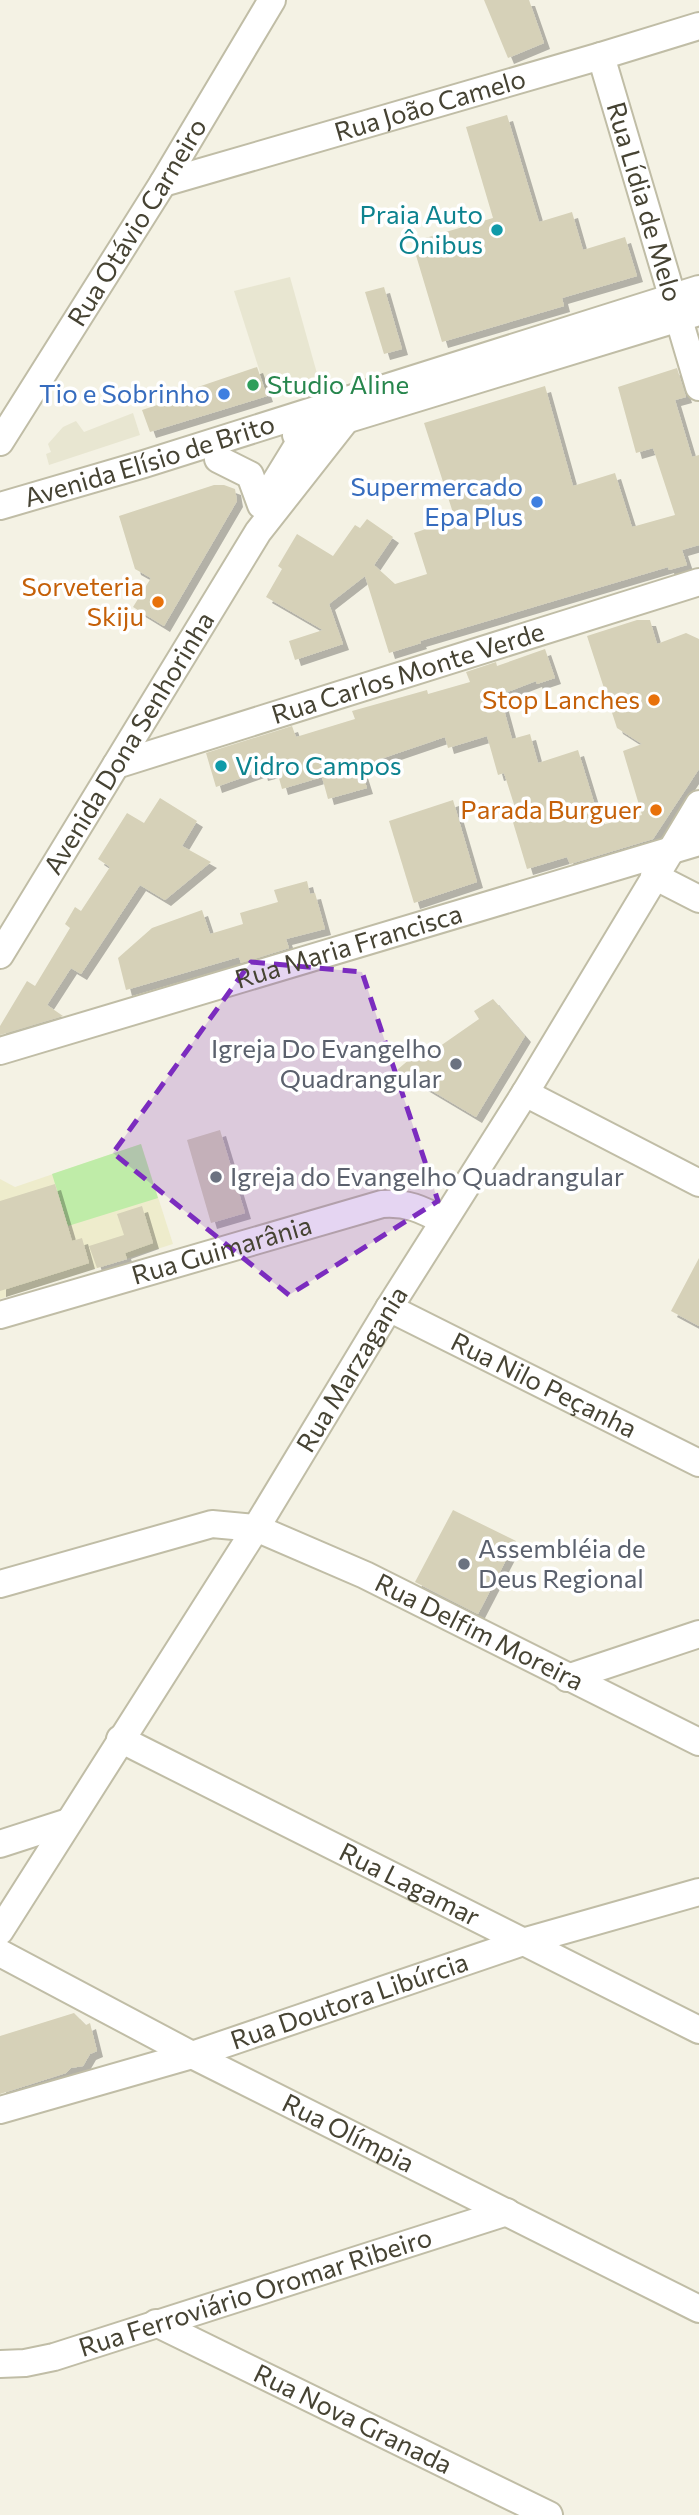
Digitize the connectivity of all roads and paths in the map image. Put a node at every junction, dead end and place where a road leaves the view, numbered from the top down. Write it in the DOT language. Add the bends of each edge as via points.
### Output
graph roads {
  1 [pos="272,0"];
  2 [pos="699,26"];
  3 [pos="601,57"];
  4 [pos="163,183"];
  5 [pos="699,289"];
  6 [pos="683,309"];
  7 [pos="699,387"];
  8 [pos="346,419"];
  9 [pos="313,420"];
  10 [pos="0,442"];
  11 [pos="218,459"];
  12 [pos="261,505"];
  13 [pos="0,506"];
  14 [pos="0,523"];
  15 [pos="258,532"];
  16 [pos="699,582"];
  17 [pos="116,765"];
  18 [pos="699,804"];
  19 [pos="699,842"];
  20 [pos="672,850"];
  21 [pos="654,876"];
  22 [pos="699,899"];
  23 [pos="0,955"];
  24 [pos="0,1051"];
  25 [pos="524,1093"];
  26 [pos="699,1183"];
  27 [pos="443,1221"];
  28 [pos="389,1308"];
  29 [pos="0,1315"];
  30 [pos="699,1463"];
  31 [pos="256,1528"];
  32 [pos="0,1584"];
  33 [pos="699,1634"];
  34 [pos="567,1678"];
  35 [pos="120,1739"];
  36 [pos="699,1742"];
  37 [pos="68,1822"];
  38 [pos="0,1844"];
  39 [pos="699,1892"];
  40 [pos="0,1931"];
  41 [pos="526,1941"];
  42 [pos="0,1954"];
  43 [pos="699,2029"];
  44 [pos="192,2055"];
  45 [pos="0,2110"];
  46 [pos="507,2212"];
  47 [pos="699,2309"];
  48 [pos="156,2323"];
  49 [pos="0,2364"];
  50 [pos="549,2515"];
  1 -- 4 [label="street, Rua Otávio Carneiro"];
  2 -- 3 [label="street, Rua João Camelo"];
  3 -- 4 [label="street, Rua João Camelo"];
  3 -- 6 [label="street, Rua Lídia de Melo"];
  4 -- 10 [label="street, Rua Otávio Carneiro"];
  5 -- 6 [label="street, Avenida Elísio de Brito"];
  6 -- 7 [label="street, Rua Lídia de Melo"];
  6 -- 8 [label="street, Avenida Elísio de Brito"];
  6 -- 9 [label="street, Avenida Elísio de Brito"];
  8 -- 9 [label="street, Avenida Elísio de Brito"];
  8 -- 15 [label="street, Avenida Dona Senhorinha"];
  9 -- 11 [label="street, Avenida Elísio de Brito"];
  9 -- 12 [label="street, Avenida Dona Senhorinha"];
  9 -- 13 [label="street, Avenida Elísio de Brito"];
  11 -- 12 [label="street" via="250,475"];
  11 -- 14 [label="street, Avenida Elísio de Brito"];
  12 -- 15 [label="street, Avenida Dona Senhorinha"];
  15 -- 17 [label="street, Avenida Dona Senhorinha"];
  16 -- 17 [label="street, Rua Carlos Monte Verde"];
  17 -- 23 [label="street, Avenida Dona Senhorinha"];
  18 -- 20 [label="street, Rua Marzagania"];
  19 -- 20 [label="street, Rua Maria Francisca"];
  20 -- 21 [label="street, Rua Marzagania"];
  20 -- 24 [label="street, Rua Maria Francisca"];
  21 -- 22 [label="street"];
  21 -- 25 [label="street, Rua Marzagania"];
  25 -- 26 [label="street"];
  25 -- 27 [label="street, Rua Marzagania"];
  27 -- 28 [label="street, Rua Marzagania"];
  27 -- 29 [label="street, Rua Guimarânia" via="402,1202 382,1204"];
  28 -- 30 [label="street, Rua Nilo Peçanha"];
  28 -- 31 [label="street, Rua Marzagania"];
  31 -- 32 [label="street, Rua Delfim Moreira" via="212,1524"];
  31 -- 34 [label="street, Rua Delfim Moreira" via="365,1575"];
  31 -- 35 [label="street, Rua Marzagania"];
  33 -- 34 [label="street"];
  34 -- 36 [label="street, Rua Delfim Moreira"];
  35 -- 37 [label="street, Rua Marzagania"];
  35 -- 41 [label="street, Rua Lagamar"];
  37 -- 38 [label="street"];
  37 -- 40 [label="street, Rua Marzagania"];
  39 -- 41 [label="street, Rua Doutora Libúrcia"];
  41 -- 43 [label="street, Rua Lagamar"];
  41 -- 44 [label="street, Rua Doutora Libúrcia"];
  42 -- 44 [label="street, Rua Olímpia"];
  44 -- 45 [label="street, Rua Doutora Libúrcia"];
  44 -- 46 [label="street, Rua Olímpia"];
  46 -- 47 [label="street, Rua Olímpia"];
  46 -- 48 [label="street, Rua Ferroviário Oromar Ribeiro"];
  48 -- 49 [label="street, Rua Ferroviário Oromar Ribeiro" via="54,2357"];
  48 -- 50 [label="street, Rua Nova Granada"];
}
